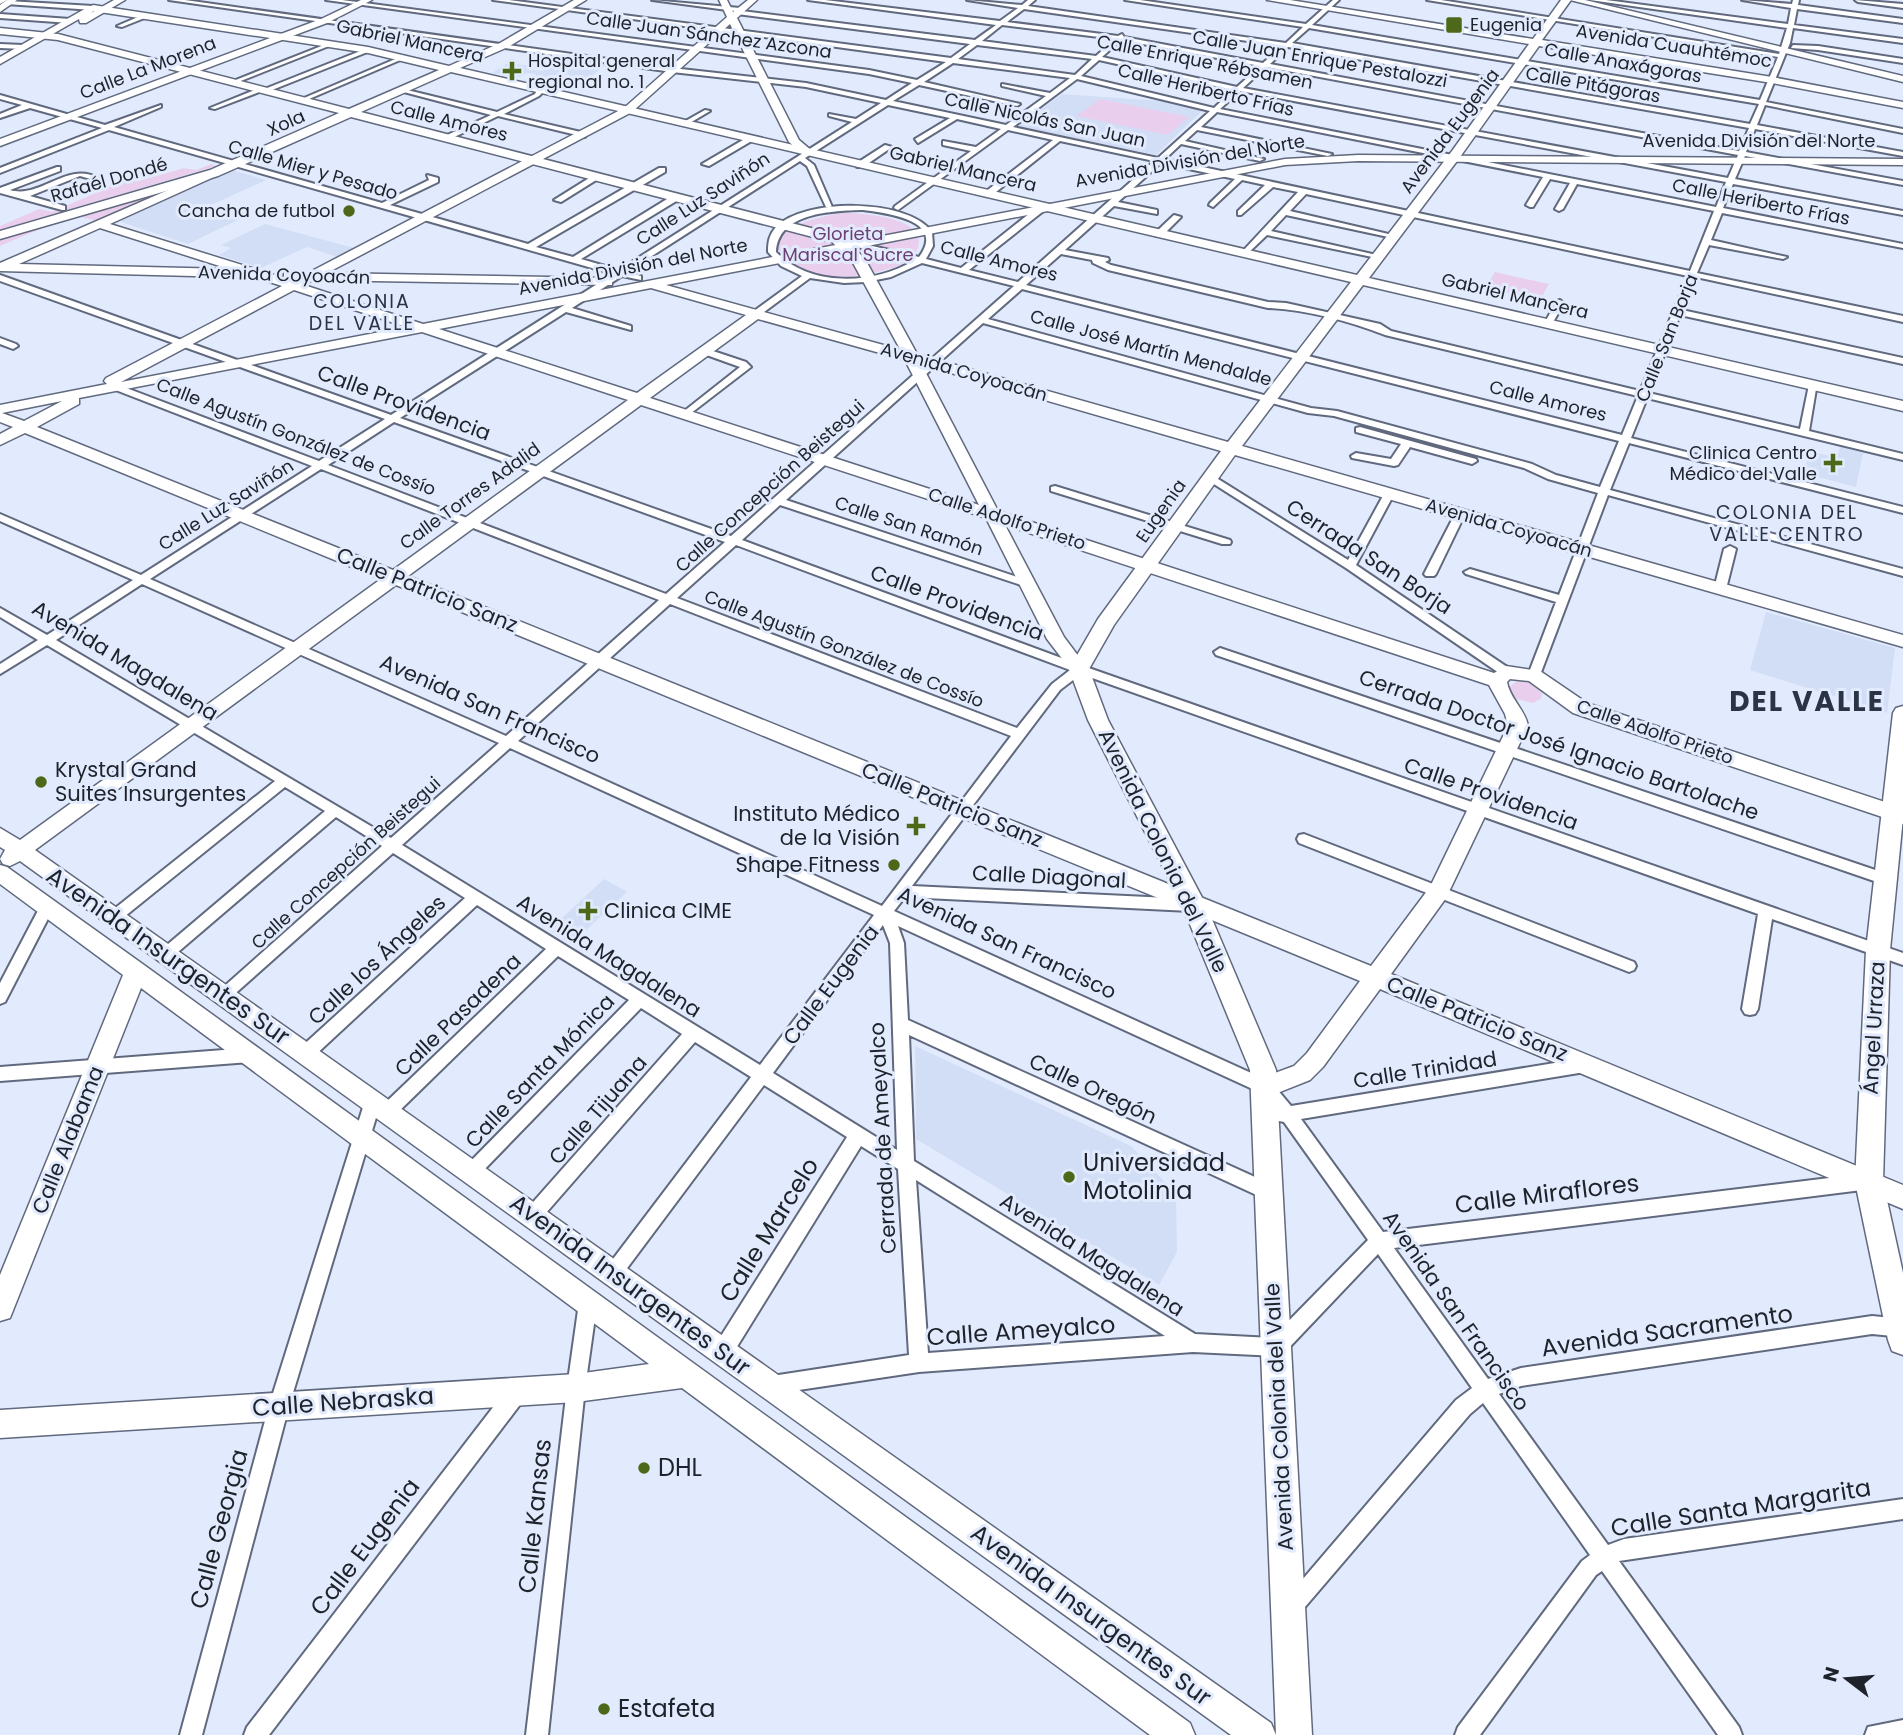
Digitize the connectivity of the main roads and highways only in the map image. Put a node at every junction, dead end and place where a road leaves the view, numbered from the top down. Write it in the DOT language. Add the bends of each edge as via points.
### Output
graph roads {
  1 [pos="581,0"];
  2 [pos="1272,0"];
  3 [pos="1301,0"];
  4 [pos="1566,0"];
  5 [pos="1332,4"];
  6 [pos="106,5"];
  7 [pos="564,6"];
  8 [pos="93,8"];
  9 [pos="0,31"];
  10 [pos="1539,40"];
  11 [pos="447,68"];
  12 [pos="1903,103"];
  13 [pos="346,113"];
  14 [pos="231,163"];
  15 [pos="214,173"];
  16 [pos="0,233"];
  17 [pos="845,243"];
  18 [pos="1358,281"];
  19 [pos="1663,350"];
  20 [pos="911,357"];
  21 [pos="927,369"];
  22 [pos="1903,406"];
  23 [pos="1230,449"];
  24 [pos="1903,641"];
  25 [pos="1079,669"];
  26 [pos="1903,713"];
  27 [pos="1903,721"];
  28 [pos="1897,814"];
  29 [pos="1902,1331"];
  30 [pos="1294,1735"];
  1 -- 7 [label="main road, Xola"];
  2 -- 5 [label="main road, Avenida Cuauhtémoc"];
  3 -- 5 [label="main road, Avenida Cuauhtémoc"];
  4 -- 10 [label="main road, Avenida Eugenia"];
  5 -- 10 [label="main road, Avenida Cuauhtémoc"];
  6 -- 8 [label="main road, Gabriel Mancera"];
  6 -- 11 [label="main road, Gabriel Mancera" via="145,16 368,50"];
  7 -- 11 [label="main road, Xola" via="499,45"];
  9 -- 13 [label="main road, Calle Amores" via="46,34"];
  10 -- 12 [label="main road, Avenida Cuauhtémoc"];
  10 -- 18 [label="main road, Avenida Eugenia"];
  11 -- 13 [label="main road, Xola"];
  11 -- 13 [label="main road, Xola"];
  11 -- 18 [label="main road, Gabriel Mancera"];
  13 -- 14 [label="main road, Xola"];
  13 -- 17 [label="main road, Calle Amores"];
  14 -- 15 [label="main road, Xola"];
  14 -- 16 [label="main road, Rafaél Dondé"];
  15 -- 16 [label="main road, Rafaél Dondé"];
  17 -- 20 [label="main road, Avenida Colonia del Valle"];
  18 -- 19 [label="main road, Gabriel Mancera"];
  18 -- 23 [label="main road, Eugenia"];
  19 -- 22 [label="main road, Gabriel Mancera"];
  21 -- 23 [label="main road, Avenida Coyoacán"];
  23 -- 24 [label="main road, Avenida Coyoacán"];
  23 -- 25 [label="main road, Eugenia" via="1105,623"];
  25 -- 30 [label="main road, Avenida Colonia del Valle" via="1098,720 1194,905 1258,1052 1277,1115 1269,1192"];
  26 -- 27 [label="main road, Ángel Urraza"];
  27 -- 28 [label="main road, Ángel Urraza"];
  28 -- 29 [label="main road, Ángel Urraza" via="1878,950 1869,1182"];
}
